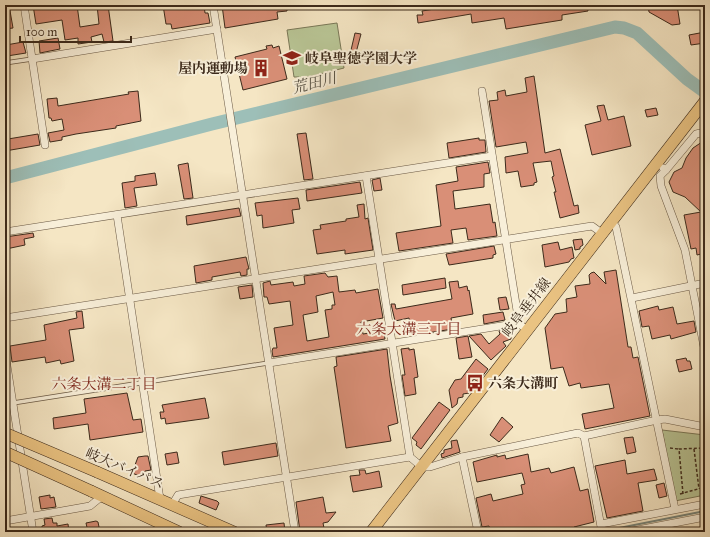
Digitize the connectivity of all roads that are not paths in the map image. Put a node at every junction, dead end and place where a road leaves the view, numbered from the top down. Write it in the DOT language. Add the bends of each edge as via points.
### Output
graph roads {
  1 [pos="24,5"];
  2 [pos="213,5"];
  3 [pos="217,29"];
  4 [pos="32,59"];
  5 [pos="5,63"];
  6 [pos="482,92"];
  7 [pos="705,101"];
  8 [pos="705,132"];
  9 [pos="45,145"];
  10 [pos="492,156"];
  11 [pos="662,167"];
  12 [pos="366,176"];
  13 [pos="242,195"];
  14 [pos="117,215"];
  15 [pos="612,222"];
  16 [pos="5,232"];
  17 [pos="602,234"];
  18 [pos="505,240"];
  19 [pos="380,259"];
  20 [pos="255,279"];
  21 [pos="705,283"];
  22 [pos="692,285"];
  23 [pos="130,298"];
  24 [pos="632,298"];
  25 [pos="5,318"];
  26 [pos="523,327"];
  27 [pos="392,343"];
  28 [pos="705,352"];
  29 [pos="5,353"];
  30 [pos="269,363"];
  31 [pos="143,382"];
  32 [pos="12,403"];
  33 [pos="657,420"];
  34 [pos="705,427"];
  35 [pos="5,433"];
  36 [pos="584,436"];
  37 [pos="5,452"];
  38 [pos="410,457"];
  39 [pos="462,457"];
  40 [pos="422,466"];
  41 [pos="287,477"];
  42 [pos="101,496"];
  43 [pos="160,499"];
  44 [pos="705,504"];
  45 [pos="172,505"];
  46 [pos="675,509"];
  47 [pos="31,517"];
  48 [pos="705,517"];
  49 [pos="5,521"];
  50 [pos="601,524"];
  51 [pos="168,530"];
  52 [pos="33,532"];
  53 [pos="179,532"];
  54 [pos="234,532"];
  55 [pos="295,532"];
  56 [pos="371,532"];
  57 [pos="478,532"];
  58 [pos="602,532"];
  59 [pos="627,532"];
  1 -- 4 [label="street"];
  2 -- 3 [label="street"];
  3 -- 4 [label="street"];
  3 -- 13 [label="street"];
  4 -- 5 [label="lane"];
  4 -- 9 [label="street"];
  6 -- 10 [label="street"];
  7 -- 11 [label="main road, 岐阜垂井線"];
  8 -- 11 [label="street" via="696,134"];
  10 -- 12 [label="street"];
  10 -- 18 [label="street"];
  11 -- 15 [label="main road, 岐阜垂井線"];
  11 -- 22 [label="street" via="661,186 685,250"];
  12 -- 13 [label="street"];
  12 -- 19 [label="street"];
  13 -- 14 [label="street"];
  13 -- 20 [label="street"];
  14 -- 16 [label="street"];
  14 -- 23 [label="street"];
  15 -- 17 [label="main road, 岐阜垂井線"];
  15 -- 24 [label="street" via="616,227"];
  17 -- 18 [label="street" via="592,226"];
  17 -- 26 [label="main road, 岐阜垂井線"];
  18 -- 19 [label="street"];
  18 -- 26 [label="street"];
  19 -- 20 [label="street"];
  19 -- 27 [label="street"];
  20 -- 23 [label="street"];
  20 -- 30 [label="street"];
  21 -- 22 [label="street"];
  22 -- 24 [label="street"];
  22 -- 28 [label="street"];
  23 -- 25 [label="street"];
  23 -- 31 [label="street"];
  24 -- 33 [label="street"];
  26 -- 27 [label="street"];
  26 -- 40 [label="main road, 岐阜垂井線"];
  27 -- 30 [label="street"];
  27 -- 38 [label="street"];
  29 -- 32 [label="street"];
  30 -- 31 [label="lane"];
  30 -- 41 [label="street"];
  31 -- 32 [label="lane"];
  31 -- 43 [label="street"];
  32 -- 47 [label="street"];
  33 -- 34 [label="street" via="665,419"];
  33 -- 36 [label="street"];
  33 -- 46 [label="street"];
  35 -- 43 [label="main road, 岐大バイパス, bridge"];
  36 -- 39 [label="street" via="578,433"];
  36 -- 50 [label="street"];
  37 -- 42 [label="main road, bridge"];
  38 -- 40 [label="street"];
  38 -- 41 [label="street"];
  39 -- 40 [label="street" via="430,467"];
  39 -- 57 [label="street"];
  40 -- 56 [label="main road, 岐阜垂井線"];
  41 -- 45 [label="street" via="178,495"];
  41 -- 55 [label="street"];
  42 -- 47 [label="street" via="90,506"];
  42 -- 51 [label="main road"];
  43 -- 45 [label="main road, 岐大バイパス"];
  44 -- 46 [label="street"];
  45 -- 54 [label="main road, 岐大バイパス"];
  46 -- 50 [label="street"];
  47 -- 49 [label="street"];
  47 -- 52 [label="street"];
  48 -- 59 [label="street"];
  50 -- 58 [label="street"];
  51 -- 53 [label="main road"];
}
